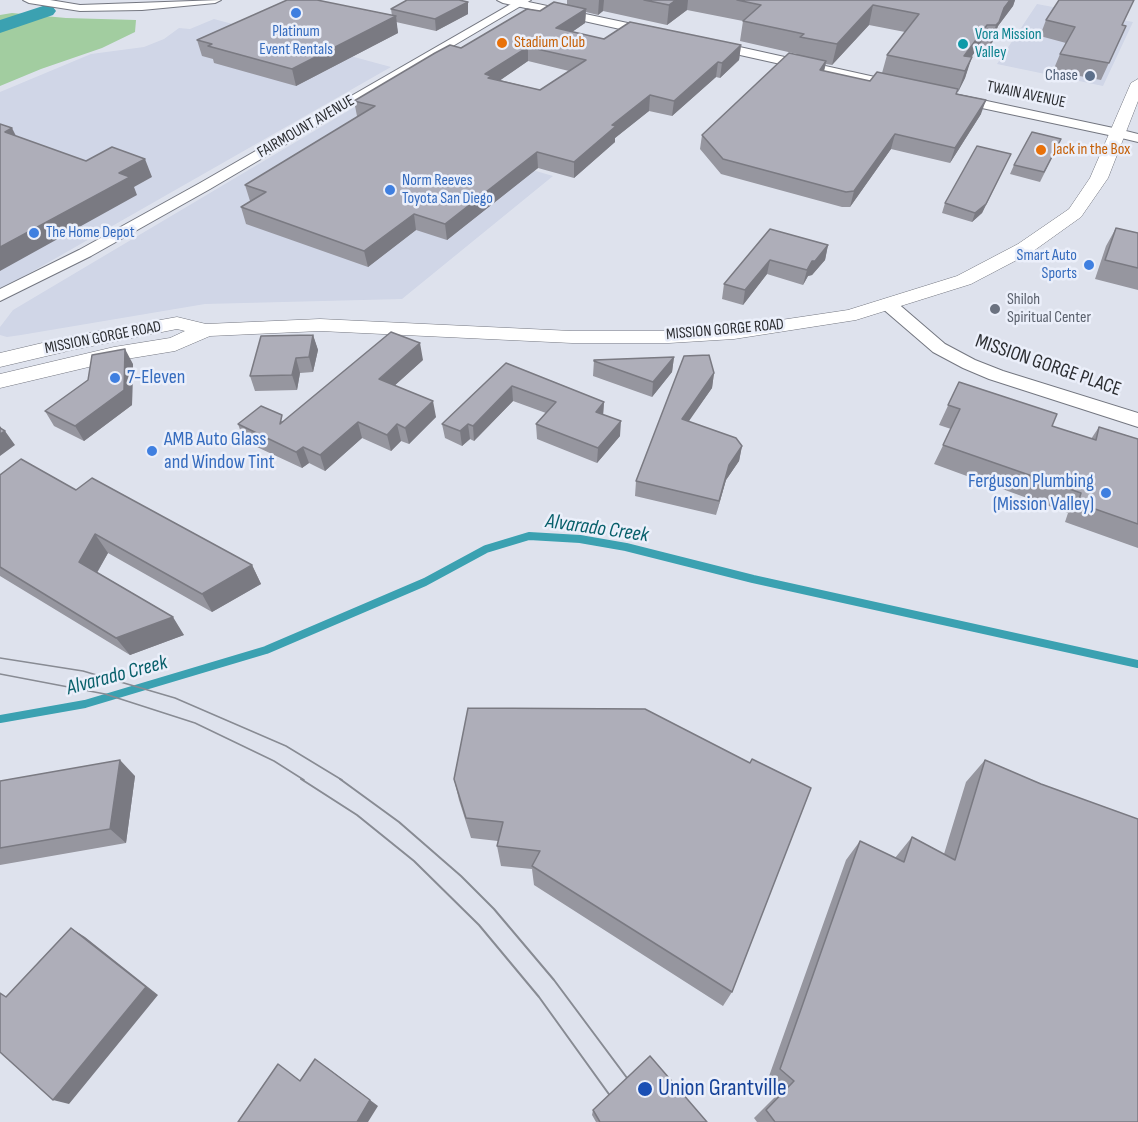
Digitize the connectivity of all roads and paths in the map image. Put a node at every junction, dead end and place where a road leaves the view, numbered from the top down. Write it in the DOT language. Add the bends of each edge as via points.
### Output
graph roads {
  1 [pos="29,0"];
  2 [pos="215,0"];
  3 [pos="503,0"];
  4 [pos="523,2"];
  5 [pos="666,35"];
  6 [pos="696,42"];
  7 [pos="1138,82"];
  8 [pos="919,90"];
  9 [pos="939,95"];
  10 [pos="1118,133"];
  11 [pos="1138,138"];
  12 [pos="85,253"];
  13 [pos="0,296"];
  14 [pos="889,305"];
  15 [pos="0,309"];
  16 [pos="206,330"];
  17 [pos="0,360"];
  18 [pos="0,381"];
  19 [pos="1138,420"];
  1 -- 2 [label="main road" via="80,8"];
  3 -- 4 [label="main road"];
  4 -- 5 [label="main road"];
  4 -- 12 [label="street, FAIRMOUNT AVENUE"];
  6 -- 8 [label="main road"];
  7 -- 10 [label="main road, MISSION GORGE ROAD"];
  9 -- 10 [label="main road, TWAIN AVENUE"];
  10 -- 11 [label="street, TWAIN AVENUE"];
  10 -- 14 [label="main road, MISSION GORGE ROAD" via="1099,178 1075,213 1025,248 964,280"];
  12 -- 13 [label="street, FAIRMOUNT AVENUE"];
  12 -- 15 [label="street, FAIRMOUNT AVENUE"];
  14 -- 16 [label="main road, MISSION GORGE ROAD" via="849,316 734,333 669,337 572,337 320,325"];
  14 -- 19 [label="street, MISSION GORGE PLACE" via="939,348 969,364"];
  16 -- 17 [label="main road, MISSION GORGE ROAD" via="177,323"];
  16 -- 18 [label="main road, MISSION GORGE ROAD" via="175,344"];
}
